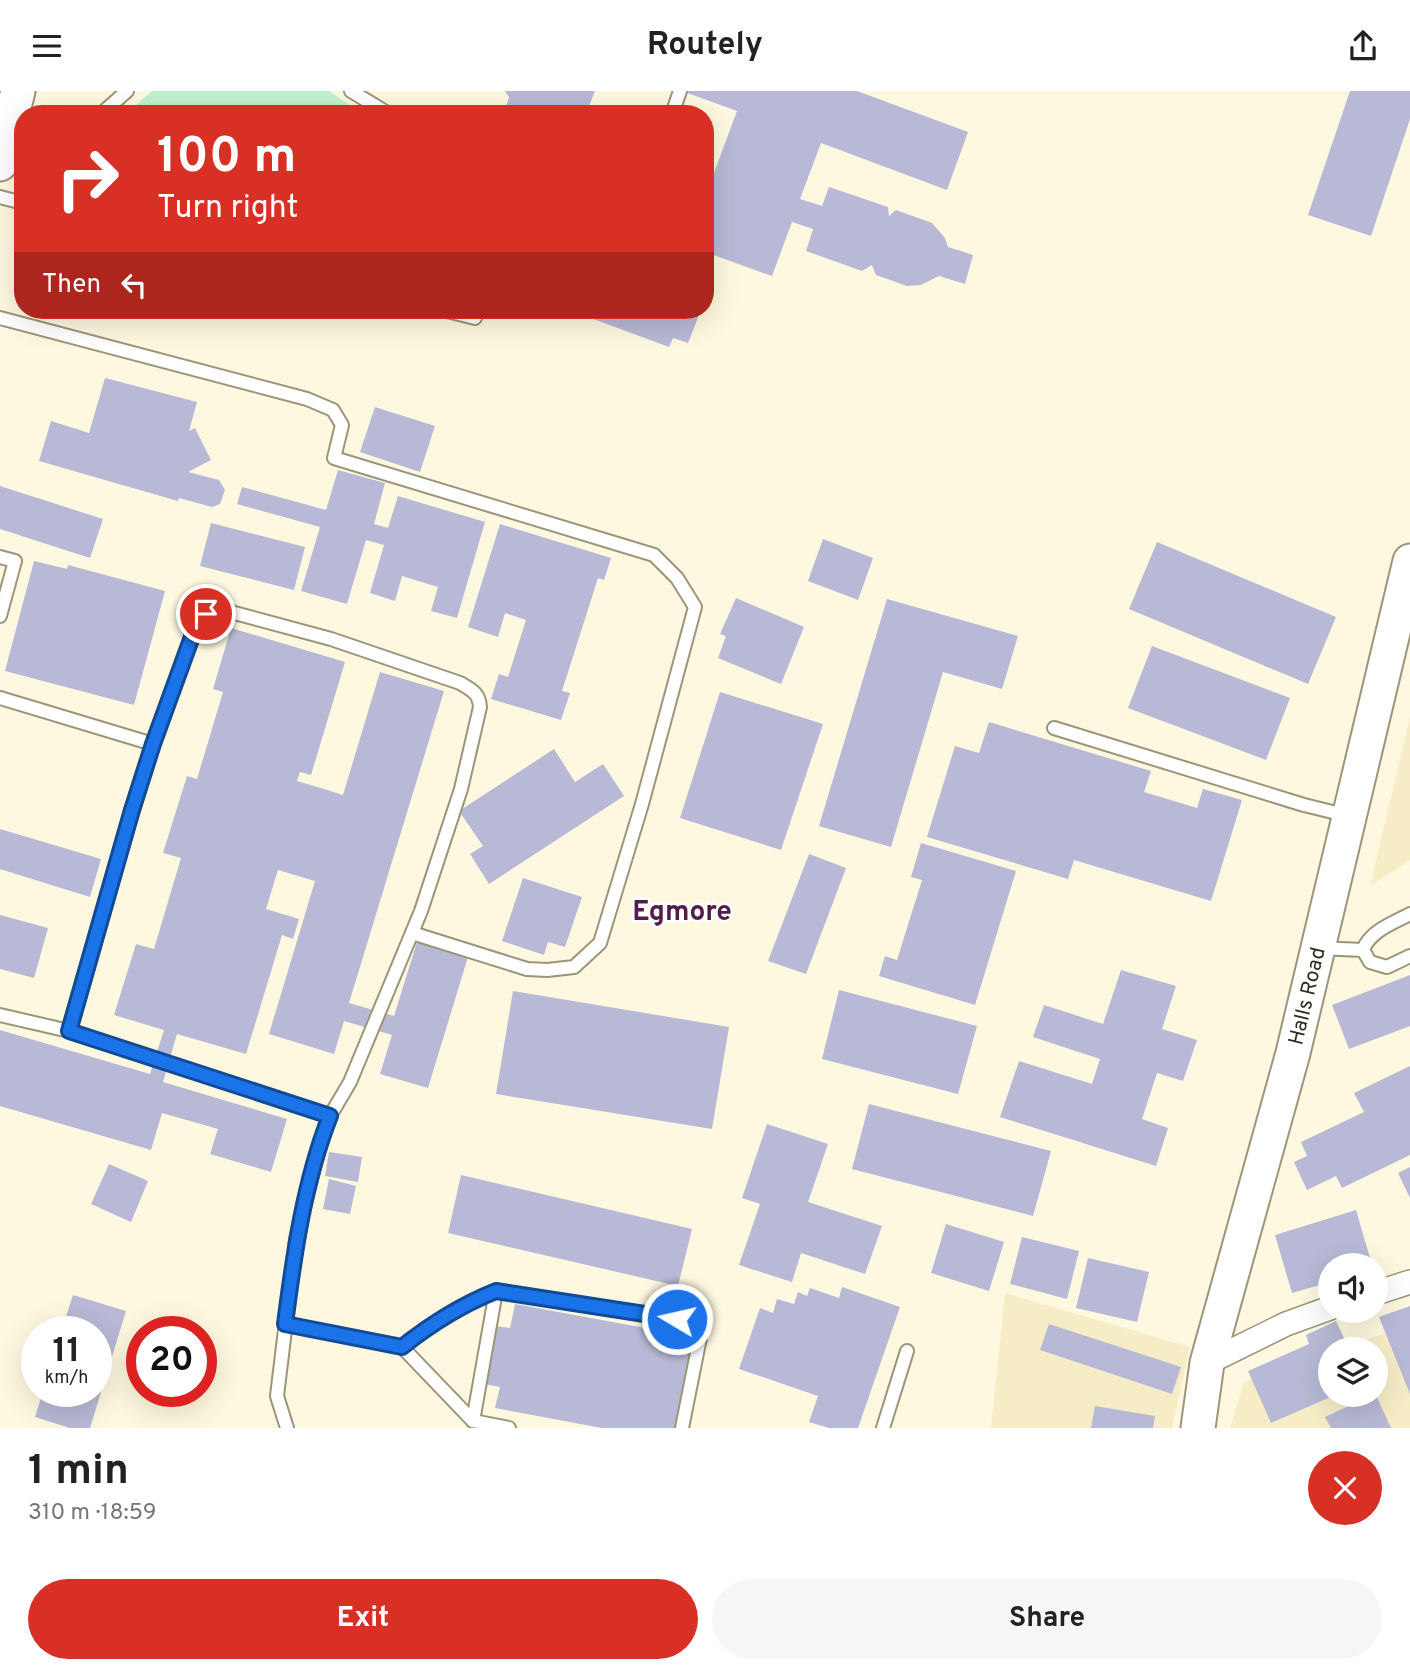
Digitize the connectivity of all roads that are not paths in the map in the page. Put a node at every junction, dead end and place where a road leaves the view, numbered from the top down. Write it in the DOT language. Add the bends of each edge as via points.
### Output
graph roads {
  1 [pos="128,91"];
  2 [pos="351,91"];
  3 [pos="112,105"];
  4 [pos="374,105"];
  5 [pos="14,107"];
  6 [pos="0,164"];
  7 [pos="0,318"];
  8 [pos="0,557"];
  9 [pos="1410,561"];
  10 [pos="0,617"];
  11 [pos="0,698"];
  12 [pos="1054,728"];
  13 [pos="153,744"];
  14 [pos="1349,816"];
  15 [pos="1410,914"];
  16 [pos="412,933"];
  17 [pos="1318,948"];
  18 [pos="1363,950"];
  19 [pos="1410,955"];
  20 [pos="0,1015"];
  21 [pos="69,1031"];
  22 [pos="330,1116"];
  23 [pos="1410,1282"];
  24 [pos="1388,1289"];
  25 [pos="496,1291"];
  26 [pos="1318,1312"];
  27 [pos="285,1324"];
  28 [pos="402,1347"];
  29 [pos="907,1351"];
  30 [pos="1207,1363"];
  31 [pos="473,1421"];
  32 [pos="287,1428"];
  33 [pos="509,1428"];
  34 [pos="682,1428"];
  35 [pos="883,1428"];
  36 [pos="1198,1428"];
  1 -- 3 [label="lane"];
  2 -- 4 [label="lane"];
  5 -- 6 [label="main road"];
  7 -- 16 [label="lane" via="307,399 333,410 342,425 334,458 654,555 677,578 695,607 600,943 574,967 527,969"];
  8 -- 10 [label="lane" via="15,561"];
  9 -- 14 [label="main road, Halls Road"];
  11 -- 13 [label="lane"];
  12 -- 14 [label="lane"];
  13 -- 16 [label="lane" via="197,623 218,610 331,639 473,691 480,707 461,789"];
  13 -- 21 [label="lane"];
  14 -- 17 [label="main road, Halls Road"];
  15 -- 18 [label="lane" via="1373,934"];
  16 -- 22 [label="lane"];
  17 -- 18 [label="lane"];
  17 -- 30 [label="main road, Halls Road"];
  18 -- 19 [label="lane" via="1370,962 1387,967"];
  20 -- 21 [label="lane"];
  21 -- 22 [label="lane"];
  22 -- 27 [label="lane" via="296,1239"];
  23 -- 24 [label="street"];
  25 -- 28 [label="lane" via="433,1323"];
  25 -- 31 [label="lane"];
  25 -- 34 [label="lane" via="703,1323"];
  26 -- 30 [label="street"];
  27 -- 28 [label="lane"];
  27 -- 32 [label="lane" via="276,1396"];
  28 -- 31 [label="lane"];
  29 -- 35 [label="lane"];
  30 -- 36 [label="main road, Halls Road"];
  31 -- 33 [label="lane"];
}
